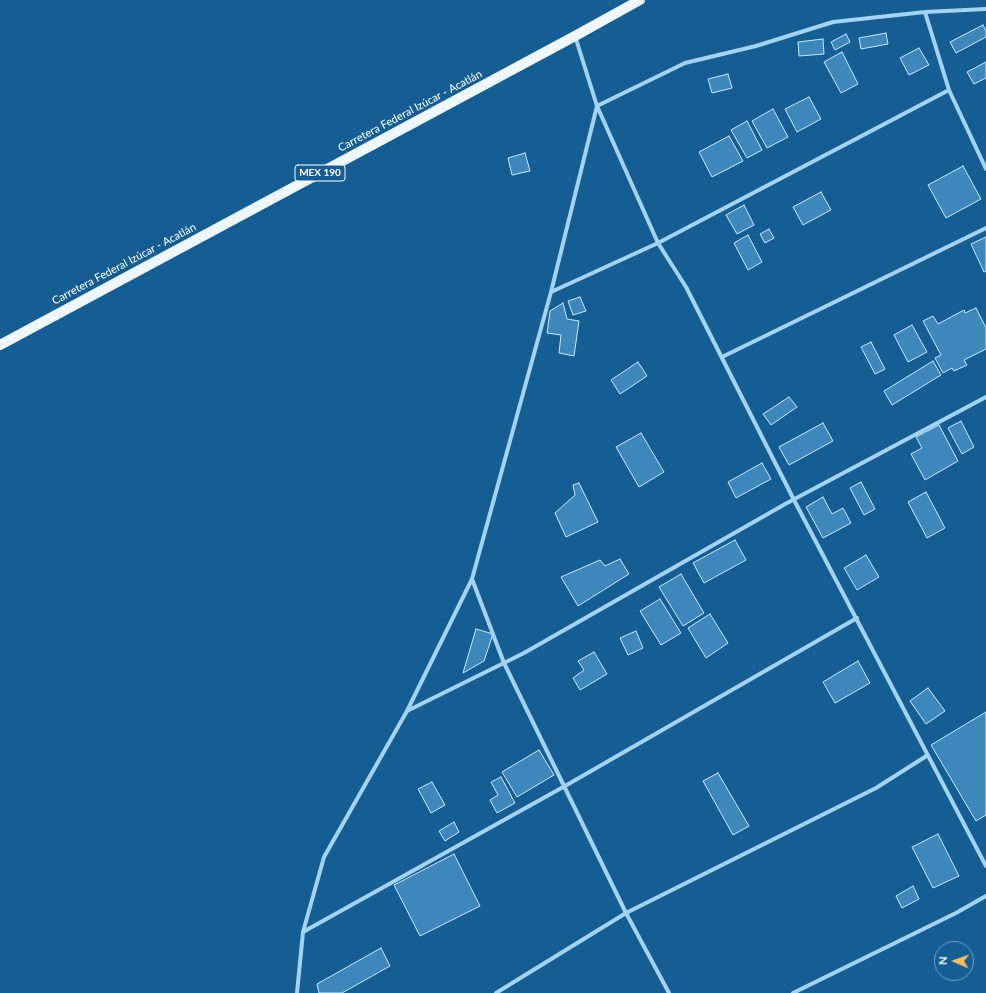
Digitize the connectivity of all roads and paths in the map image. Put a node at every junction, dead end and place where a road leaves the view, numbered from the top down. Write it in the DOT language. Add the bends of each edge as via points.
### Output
graph roads {
  1 [pos="640,0"];
  2 [pos="986,10"];
  3 [pos="925,12"];
  4 [pos="575,36"];
  5 [pos="949,90"];
  6 [pos="597,106"];
  7 [pos="986,169"];
  8 [pos="986,228"];
  9 [pos="658,243"];
  10 [pos="551,292"];
  11 [pos="0,345"];
  12 [pos="722,357"];
  13 [pos="986,396"];
  14 [pos="794,500"];
  15 [pos="472,579"];
  16 [pos="857,618"];
  17 [pos="504,663"];
  18 [pos="406,711"];
  19 [pos="928,755"];
  20 [pos="565,786"];
  21 [pos="986,866"];
  22 [pos="986,896"];
  23 [pos="626,913"];
  24 [pos="303,932"];
  25 [pos="297,993"];
  26 [pos="496,993"];
  27 [pos="669,993"];
  28 [pos="793,993"];
  1 -- 4 [label="main road, Carretera Federal Izúcar - Acatlán / MEX 190"];
  2 -- 3 [label="street"];
  3 -- 5 [label="street"];
  3 -- 6 [label="street" via="832,22 756,46 685,62"];
  4 -- 6 [label="street"];
  4 -- 11 [label="main road, Carretera Federal Izúcar - Acatlán / MEX 190"];
  5 -- 7 [label="street"];
  5 -- 9 [label="street"];
  6 -- 9 [label="street"];
  6 -- 10 [label="street"];
  8 -- 12 [label="street"];
  9 -- 10 [label="street"];
  9 -- 12 [label="street" via="686,287"];
  10 -- 15 [label="street"];
  12 -- 14 [label="street"];
  13 -- 14 [label="street"];
  14 -- 16 [label="street"];
  14 -- 17 [label="street"];
  15 -- 17 [label="street"];
  15 -- 18 [label="street"];
  16 -- 19 [label="street"];
  16 -- 20 [label="street"];
  17 -- 18 [label="street"];
  17 -- 20 [label="street"];
  18 -- 24 [label="street" via="324,858"];
  19 -- 21 [label="street"];
  19 -- 23 [label="street" via="876,788"];
  20 -- 23 [label="street"];
  20 -- 24 [label="street"];
  22 -- 28 [label="street"];
  23 -- 26 [label="street"];
  23 -- 27 [label="street"];
  24 -- 25 [label="street"];
}
